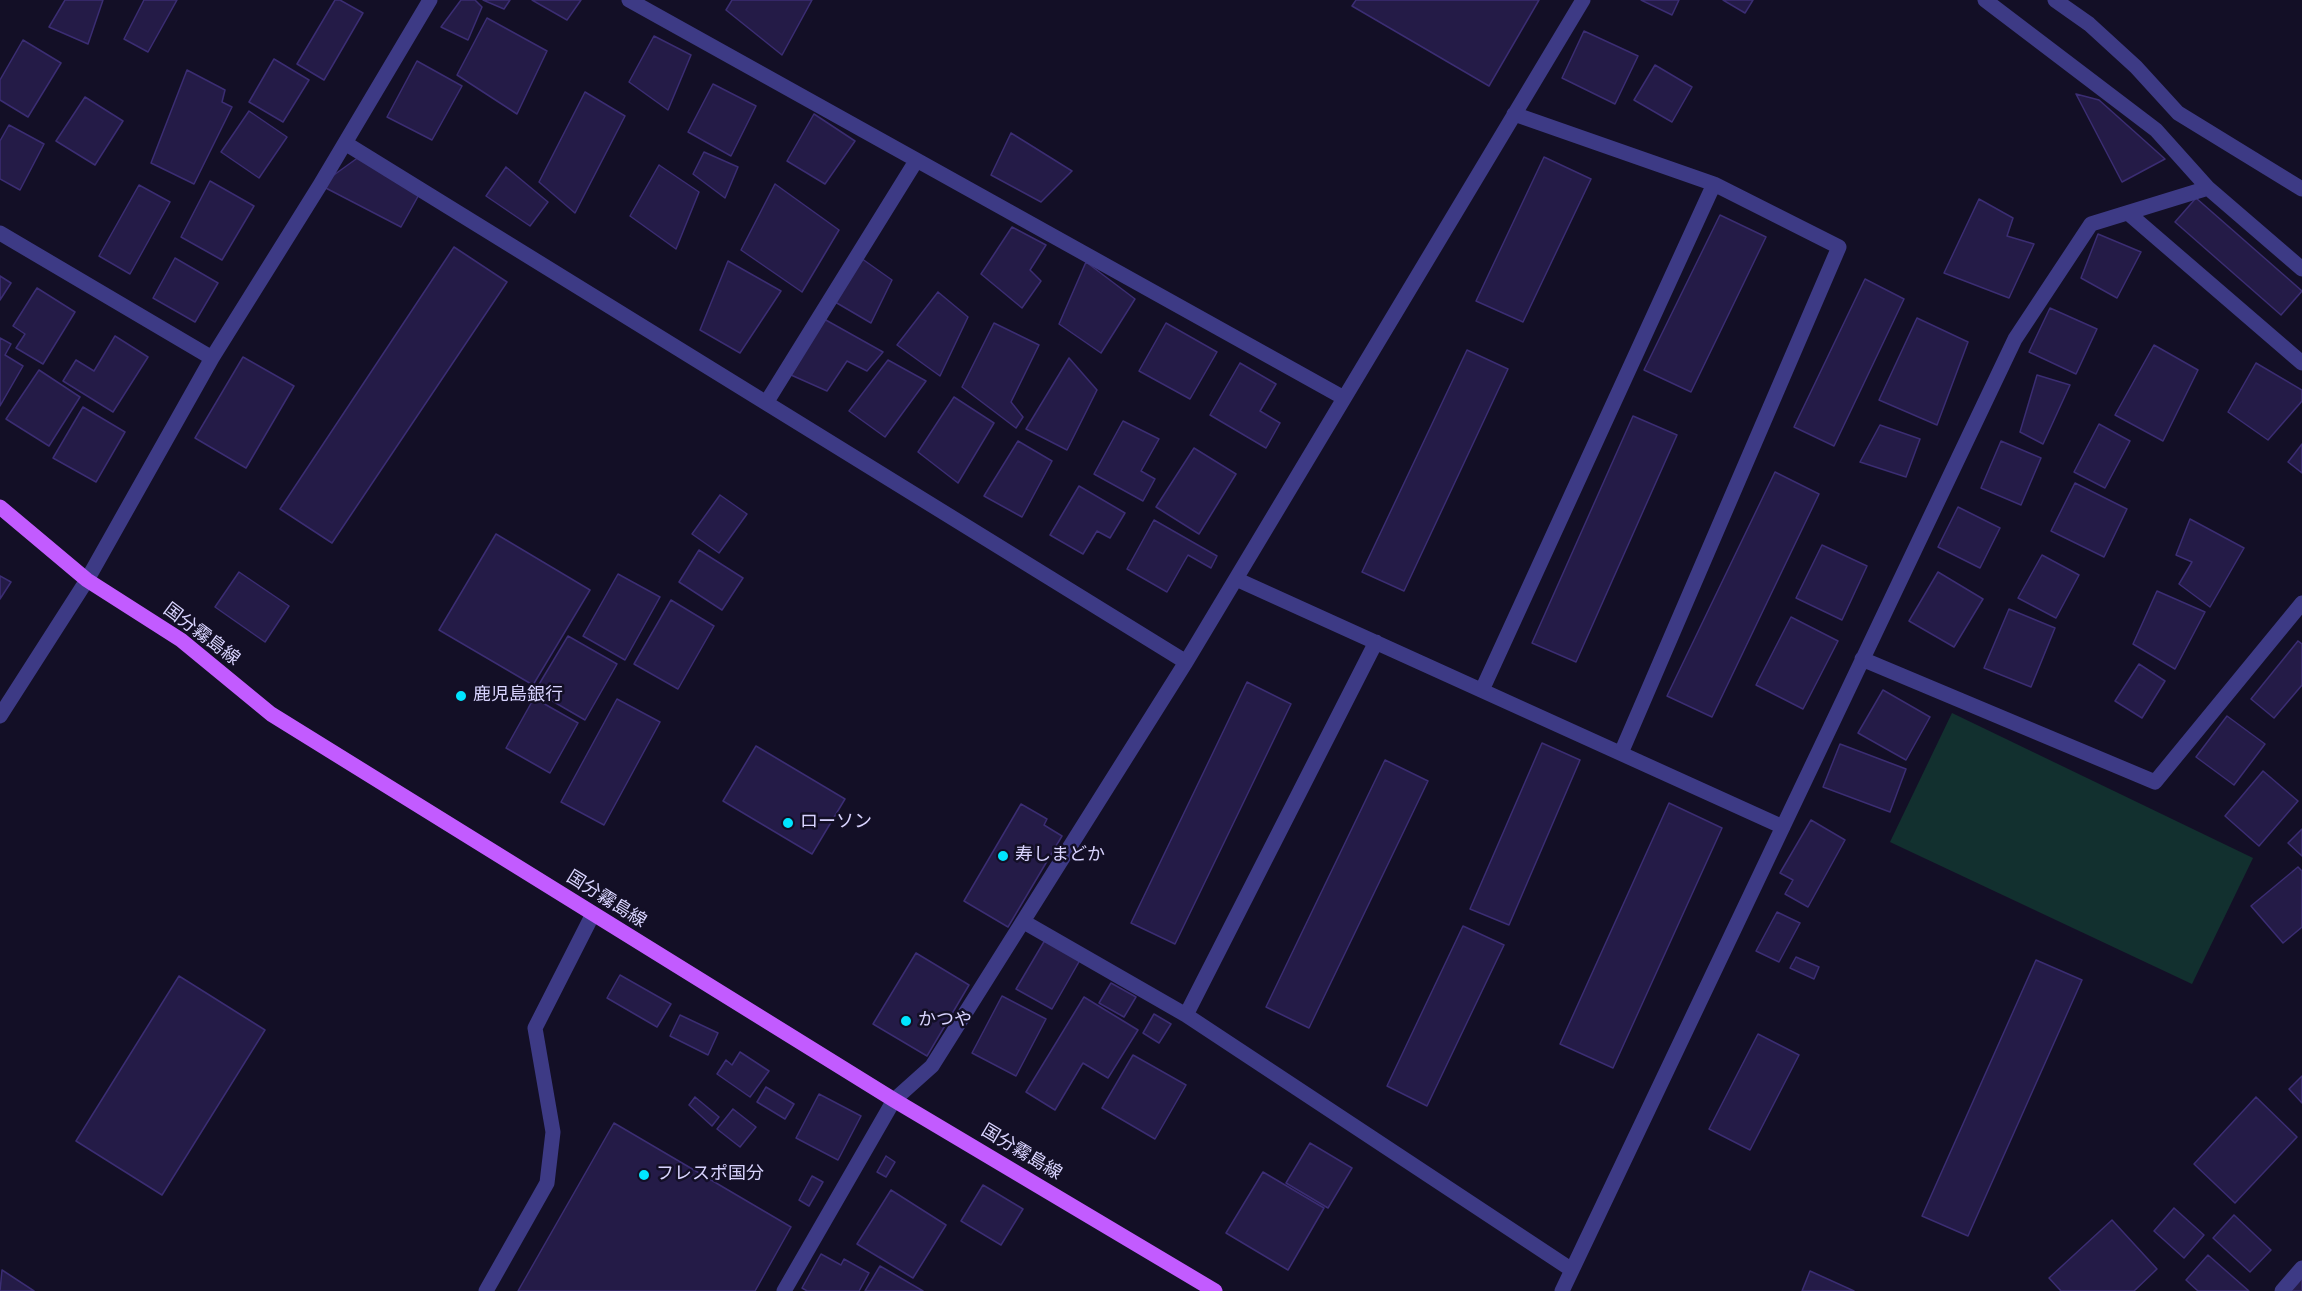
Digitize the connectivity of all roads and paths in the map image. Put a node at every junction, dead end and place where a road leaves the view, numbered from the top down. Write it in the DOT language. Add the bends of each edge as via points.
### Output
graph roads {
  1 [pos="430,0"];
  2 [pos="629,0"];
  3 [pos="1583,0"];
  4 [pos="1985,0"];
  5 [pos="2055,0"];
  6 [pos="2178,113"];
  7 [pos="1514,114"];
  8 [pos="2156,130"];
  9 [pos="345,143"];
  10 [pos="916,161"];
  11 [pos="1714,184"];
  12 [pos="2208,188"];
  13 [pos="2302,189"];
  14 [pos="2128,213"];
  15 [pos="0,233"];
  16 [pos="2302,269"];
  17 [pos="212,358"];
  18 [pos="2302,363"];
  19 [pos="1344,398"];
  20 [pos="766,403"];
  21 [pos="0,507"];
  22 [pos="1236,579"];
  23 [pos="87,580"];
  24 [pos="2302,603"];
  25 [pos="1376,642"];
  26 [pos="1862,658"];
  27 [pos="1186,662"];
  28 [pos="1482,690"];
  29 [pos="0,716"];
  30 [pos="1621,753"];
  31 [pos="1783,827"];
  32 [pos="593,915"];
  33 [pos="1024,922"];
  34 [pos="1186,1015"];
  35 [pos="894,1100"];
  36 [pos="2302,1268"];
  37 [pos="1572,1270"];
  38 [pos="486,1291"];
  39 [pos="784,1291"];
  40 [pos="1215,1291"];
  41 [pos="1562,1291"];
  42 [pos="2282,1291"];
  1 -- 9 [label="street"];
  2 -- 10 [label="street"];
  3 -- 7 [label="street"];
  4 -- 8 [label="street"];
  5 -- 6 [label="street" via="2089,24 2136,67"];
  6 -- 8 [label="street"];
  6 -- 13 [label="street"];
  7 -- 11 [label="street"];
  7 -- 19 [label="street"];
  8 -- 12 [label="street"];
  9 -- 17 [label="street"];
  9 -- 20 [label="street"];
  10 -- 19 [label="street"];
  10 -- 20 [label="street"];
  11 -- 28 [label="street"];
  11 -- 30 [label="street" via="1839,247"];
  12 -- 14 [label="street"];
  12 -- 16 [label="street"];
  14 -- 18 [label="street"];
  14 -- 26 [label="street" via="2091,224 2014,339"];
  15 -- 17 [label="street"];
  17 -- 23 [label="street"];
  19 -- 22 [label="street"];
  20 -- 27 [label="street"];
  21 -- 23 [label="main road, 国分霧島線"];
  22 -- 25 [label="street"];
  22 -- 27 [label="street"];
  23 -- 29 [label="street"];
  23 -- 32 [label="main road, 国分霧島線" via="181,640 271,714"];
  24 -- 26 [label="street" via="2155,782"];
  25 -- 28 [label="street"];
  25 -- 34 [label="street"];
  26 -- 31 [label="street"];
  27 -- 33 [label="street"];
  28 -- 30 [label="street"];
  30 -- 31 [label="street"];
  31 -- 37 [label="street"];
  32 -- 35 [label="main road, 国分霧島線"];
  32 -- 38 [label="street" via="535,1028 553,1132 547,1184"];
  33 -- 34 [label="street"];
  33 -- 35 [label="street" via="932,1066"];
  34 -- 37 [label="street"];
  35 -- 39 [label="street"];
  35 -- 40 [label="main road, 国分霧島線"];
  36 -- 42 [label="street"];
  37 -- 41 [label="street"];
}
